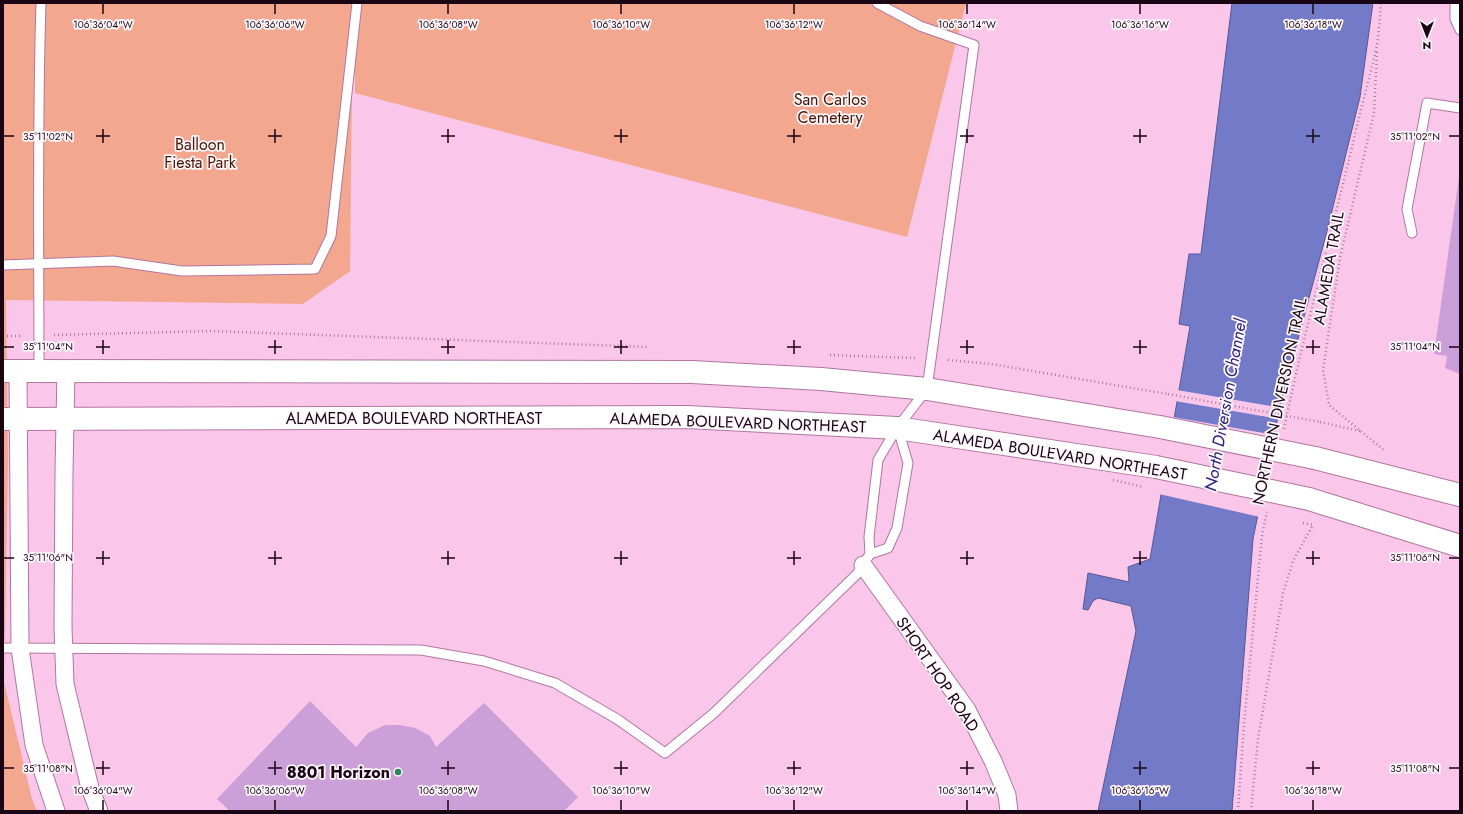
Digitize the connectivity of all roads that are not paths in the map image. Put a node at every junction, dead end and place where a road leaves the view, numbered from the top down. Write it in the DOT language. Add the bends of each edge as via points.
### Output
graph roads {
  1 [pos="41,3"];
  2 [pos="356,3"];
  3 [pos="877,3"];
  4 [pos="1455,3"];
  5 [pos="1460,30"];
  6 [pos="1460,108"];
  7 [pos="1412,233"];
  8 [pos="3,265"];
  9 [pos="38,265"];
  10 [pos="10,371"];
  11 [pos="39,371"];
  12 [pos="66,371"];
  13 [pos="927,389"];
  14 [pos="65,419"];
  15 [pos="10,420"];
  16 [pos="897,428"];
  17 [pos="1460,496"];
  18 [pos="1460,546"];
  19 [pos="866,560"];
  20 [pos="3,648"];
  21 [pos="20,648"];
  22 [pos="63,648"];
  23 [pos="56,811"];
  24 [pos="99,811"];
  25 [pos="1009,811"];
  1 -- 9 [label="lane" via="38,75"];
  2 -- 9 [label="lane" via="331,236 315,269 182,271 113,262"];
  3 -- 13 [label="lane" via="920,26 974,45"];
  4 -- 5 [label="lane" via="1455,19"];
  6 -- 7 [label="lane" via="1427,103 1407,209"];
  8 -- 9 [label="lane"];
  9 -- 11 [label="lane"];
  10 -- 11 [label="main road"];
  10 -- 15 [label="street"];
  11 -- 12 [label="main road"];
  12 -- 13 [label="main road" via="692,372 821,379"];
  12 -- 14 [label="street"];
  13 -- 16 [label="lane"];
  13 -- 17 [label="main road, bridge" via="1160,428 1315,458"];
  14 -- 15 [label="main road, ALAMEDA BOULEVARD NORTHEAST"];
  14 -- 16 [label="main road, ALAMEDA BOULEVARD NORTHEAST" via="687,417"];
  14 -- 22 [label="street"];
  15 -- 21 [label="street"];
  16 -- 18 [label="main road, ALAMEDA BOULEVARD NORTHEAST, bridge" via="1156,466 1309,499"];
  16 -- 19 [label="lane" via="878,460"];
  16 -- 19 [label="lane" via="908,463 897,528 888,548"];
  19 -- 22 [label="lane" via="857,574 714,713 664,753 617,719 555,683 463,657 421,650"];
  19 -- 25 [label="street, SHORT HOP ROAD" via="967,710 994,761 1008,795"];
  20 -- 21 [label="lane"];
  21 -- 22 [label="lane"];
  21 -- 23 [label="street" via="34,745"];
  22 -- 24 [label="street" via="65,684 90,788"];
}
